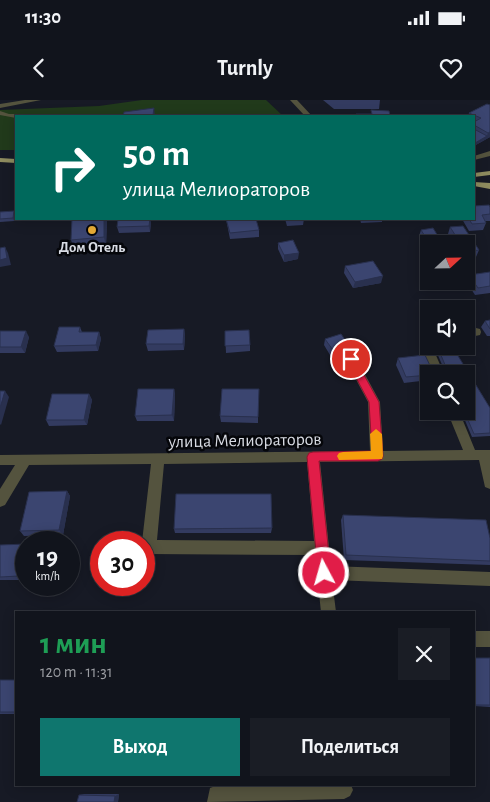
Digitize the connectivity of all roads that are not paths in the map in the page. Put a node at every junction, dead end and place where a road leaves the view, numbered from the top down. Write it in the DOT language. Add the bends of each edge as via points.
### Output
graph roads {
  1 [pos="38,100"];
  2 [pos="293,100"];
  3 [pos="0,106"];
  4 [pos="0,113"];
  5 [pos="308,115"];
  6 [pos="15,116"];
  7 [pos="490,153"];
  8 [pos="475,158"];
  9 [pos="0,160"];
  10 [pos="15,161"];
  11 [pos="490,173"];
  12 [pos="475,175"];
  13 [pos="475,184"];
  14 [pos="490,186"];
  15 [pos="351,359"];
  16 [pos="459,420"];
  17 [pos="482,455"];
  18 [pos="378,456"];
  19 [pos="313,457"];
  20 [pos="158,458"];
  21 [pos="0,460"];
  22 [pos="25,460"];
  23 [pos="490,483"];
  24 [pos="0,501"];
  25 [pos="322,548"];
  26 [pos="324,573"];
  27 [pos="490,579"];
  28 [pos="328,611"];
  29 [pos="475,639"];
  30 [pos="490,639"];
  31 [pos="345,792"];
  32 [pos="216,802"];
  1 -- 3 [label="street"];
  2 -- 5 [label="street"];
  4 -- 6 [label="street"];
  7 -- 8 [label="street"];
  9 -- 10 [label="main road"];
  11 -- 12 [label="main road"];
  13 -- 14 [label="main road"];
  15 -- 18 [label="street" via="374,402"];
  16 -- 17 [label="street"];
  17 -- 18 [label="street, улица Мелиораторов"];
  17 -- 23 [label="street"];
  18 -- 19 [label="street, улица Мелиораторов"];
  19 -- 20 [label="street, улица Мелиораторов"];
  19 -- 25 [label="street"];
  20 -- 22 [label="street, улица Мелиораторов"];
  20 -- 25 [label="street" via="149,547"];
  21 -- 22 [label="street, улица Мелиораторов"];
  22 -- 24 [label="street"];
  25 -- 26 [label="street"];
  26 -- 27 [label="street"];
  26 -- 28 [label="street"];
  29 -- 30 [label="street"];
  31 -- 32 [label="street" via="216,794"];
}
